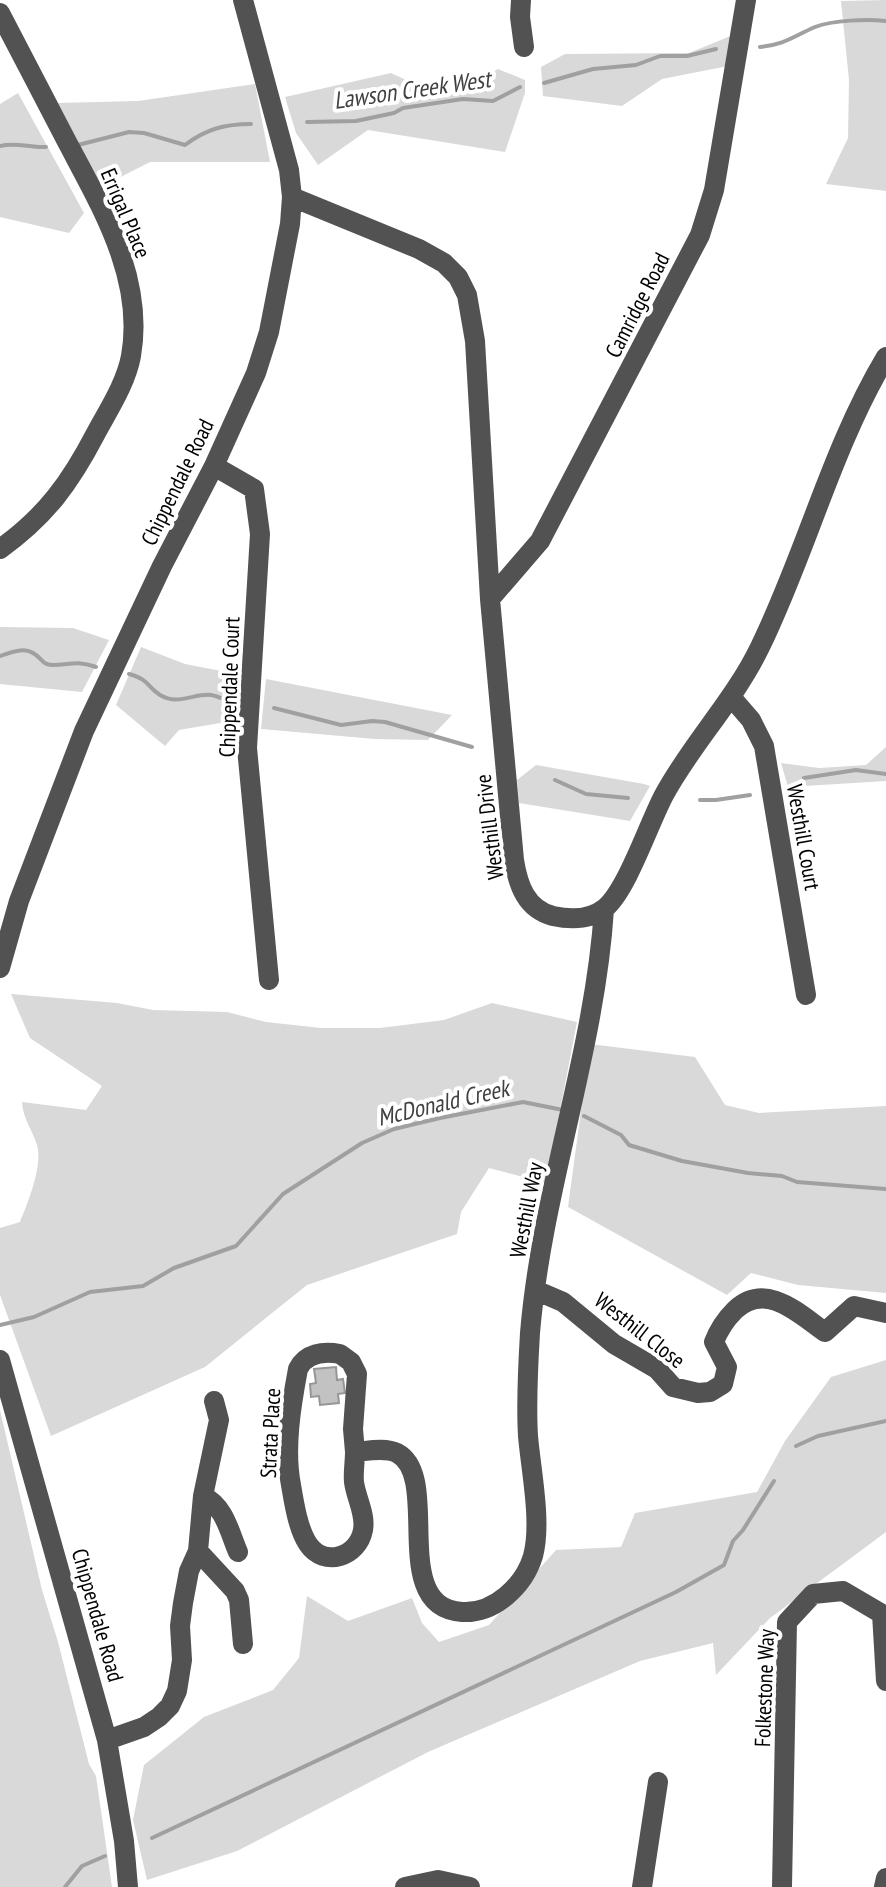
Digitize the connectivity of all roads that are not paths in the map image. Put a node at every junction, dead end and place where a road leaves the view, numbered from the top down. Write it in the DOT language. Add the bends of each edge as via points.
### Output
graph roads {
  1 [pos="243,0"];
  2 [pos="521,0"];
  3 [pos="746,0"];
  4 [pos="0,13"];
  5 [pos="524,47"];
  6 [pos="292,197"];
  7 [pos="886,357"];
  8 [pos="214,466"];
  9 [pos="0,549"];
  10 [pos="490,599"];
  11 [pos="732,698"];
  12 [pos="10,898"];
  13 [pos="604,909"];
  14 [pos="0,968"];
  15 [pos="269,980"];
  16 [pos="806,995"];
  17 [pos="535,1290"];
  18 [pos="886,1313"];
  19 [pos="0,1360"];
  20 [pos="214,1401"];
  21 [pos="355,1452"];
  22 [pos="203,1496"];
  23 [pos="198,1551"];
  24 [pos="238,1552"];
  25 [pos="243,1644"];
  26 [pos="886,1681"];
  27 [pos="107,1740"];
  28 [pos="658,1782"];
  29 [pos="886,1878"];
  30 [pos="128,1887"];
  31 [pos="405,1887"];
  32 [pos="470,1887"];
  33 [pos="642,1887"];
  34 [pos="782,1887"];
  35 [pos="884,1887"];
  1 -- 6 [label="street, Chippendale Road"];
  2 -- 5 [label="street"];
  3 -- 10 [label="street, Camridge Road" via="714,190 700,235 540,541"];
  4 -- 9 [label="street, Errigal Place" via="90,185 121,252 133,299 131,357 124,379 71,479 49,508"];
  6 -- 8 [label="street, Chippendale Road" via="269,332"];
  6 -- 10 [label="street, Westhill Drive" via="444,263 467,295 475,341"];
  7 -- 11 [label="street" via="857,414 768,632"];
  8 -- 12 [label="street, Chippendale Road" via="84,731"];
  8 -- 15 [label="street, Chippendale Court" via="254,489 260,534 247,748"];
  10 -- 13 [label="street, Westhill Drive" via="521,891 531,904 569,920"];
  11 -- 13 [label="street" via="668,787 620,890"];
  11 -- 16 [label="street, Westhill Court" via="764,746"];
  12 -- 14 [label="street, Chippendale Road"];
  13 -- 17 [label="street, Westhill Way" via="597,982"];
  17 -- 18 [label="street, Westhill Close" via="574,1310 614,1344 657,1369 673,1387 698,1393 723,1384 727,1367 714,1342 720,1327 745,1302 760,1296 776,1300 825,1332 854,1306"];
  17 -- 21 [label="street, Westhill Way" via="528,1402 536,1543 513,1589 486,1609 445,1608 424,1582 412,1467 392,1451"];
  19 -- 27 [label="street, Chippendale Road"];
  20 -- 22 [label="street" via="219,1420"];
  21 -- 21 [label="street, Strata Place" via="363,1531 349,1553 323,1556 306,1540 288,1470 298,1369 308,1358 340,1354 355,1367"];
  22 -- 23 [label="street"];
  22 -- 24 [label="street" via="218,1507"];
  23 -- 25 [label="street" via="235,1591"];
  23 -- 27 [label="street" via="185,1592 182,1660 170,1706 144,1727"];
  26 -- 34 [label="street, Folkestone Way" via="882,1614 843,1591 813,1594 787,1622"];
  27 -- 30 [label="street, Chippendale Road"];
  28 -- 33 [label="street"];
  29 -- 35 [label="street"];
  31 -- 32 [label="street" via="438,1880"];
}
